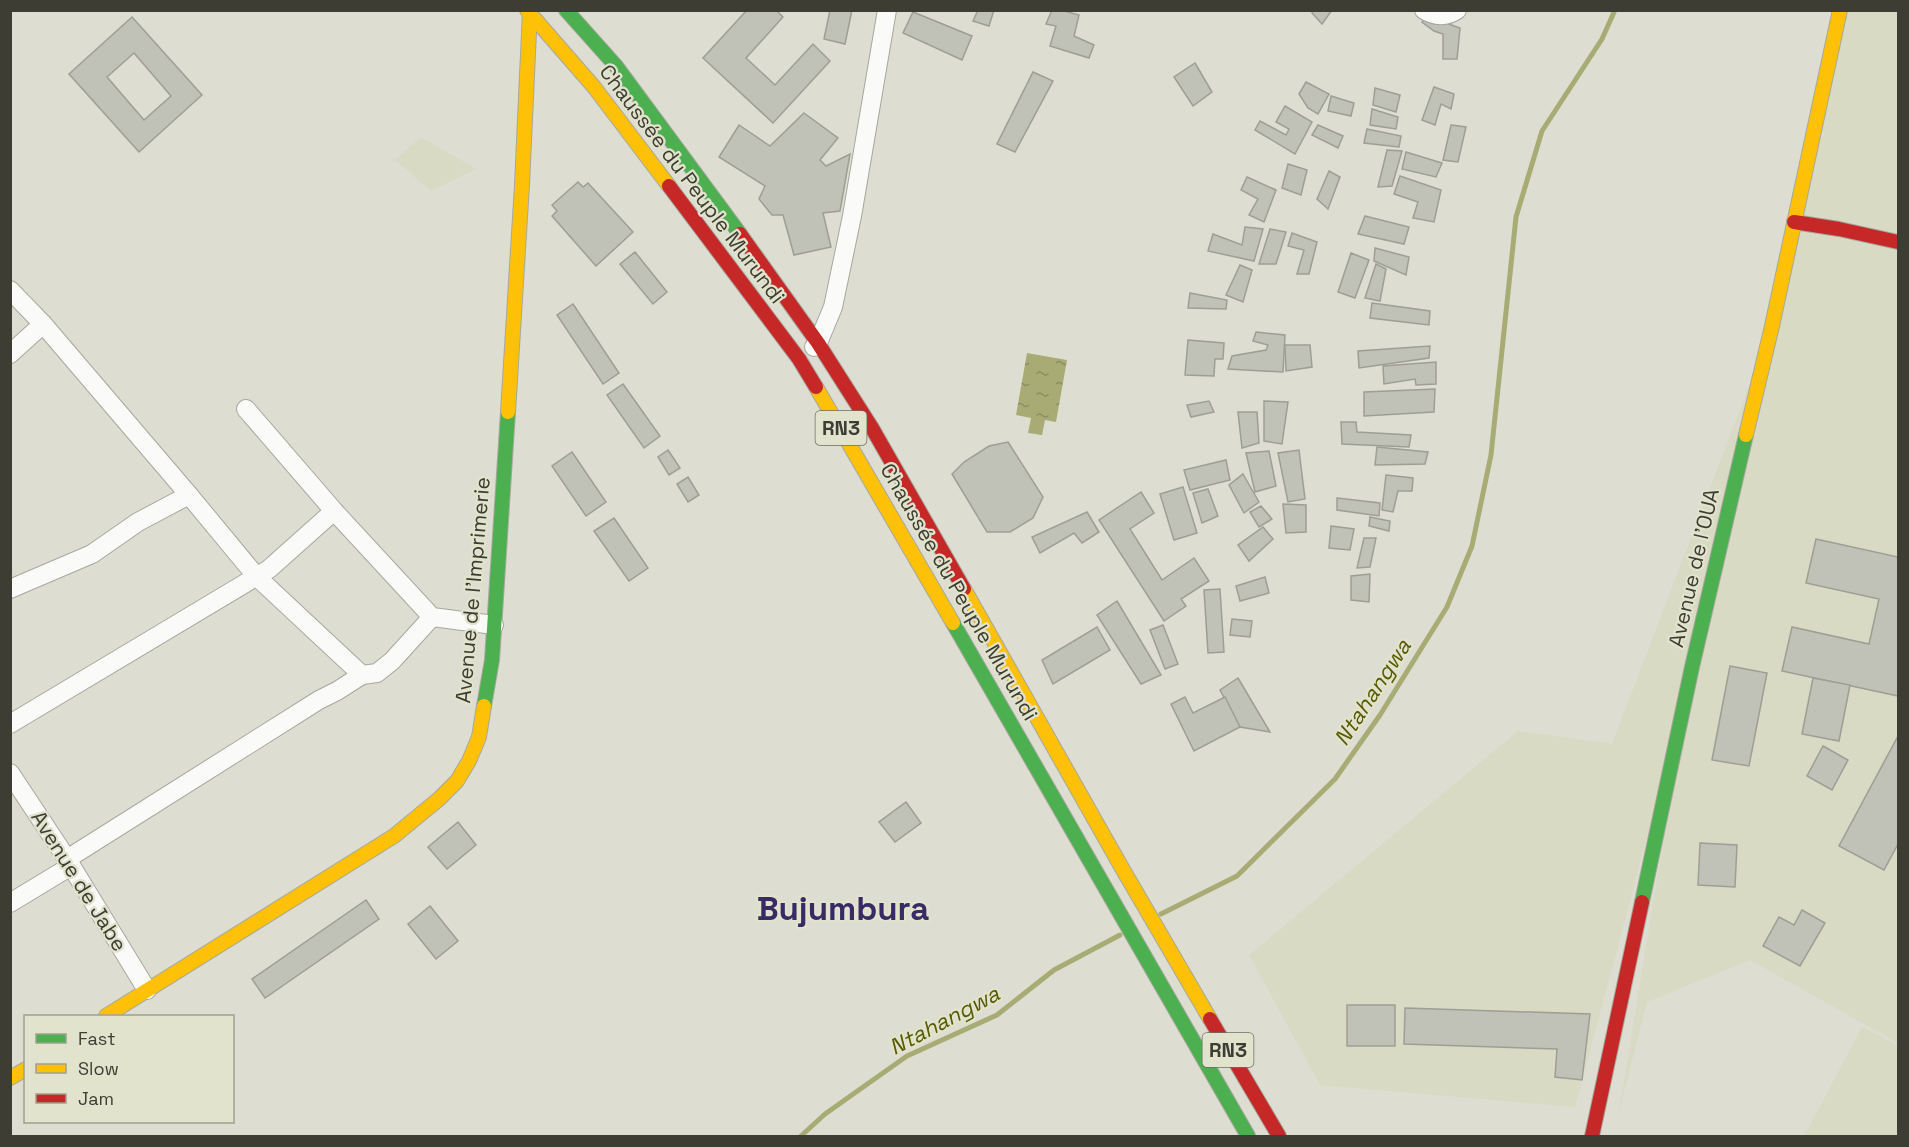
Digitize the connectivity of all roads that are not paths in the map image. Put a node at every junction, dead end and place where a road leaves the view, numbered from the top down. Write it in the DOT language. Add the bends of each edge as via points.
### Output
graph roads {
  1 [pos="566,10"];
  2 [pos="887,10"];
  3 [pos="1424,10"];
  4 [pos="1457,10"];
  5 [pos="1840,10"];
  6 [pos="529,11"];
  7 [pos="1794,222"];
  8 [pos="1899,242"];
  9 [pos="10,290"];
  10 [pos="43,324"];
  11 [pos="818,344"];
  12 [pos="10,354"];
  13 [pos="799,359"];
  14 [pos="246,409"];
  15 [pos="189,495"];
  16 [pos="334,511"];
  17 [pos="256,576"];
  18 [pos="10,589"];
  19 [pos="432,617"];
  20 [pos="494,625"];
  21 [pos="362,675"];
  22 [pos="10,724"];
  23 [pos="10,773"];
  24 [pos="69,862"];
  25 [pos="10,903"];
  26 [pos="147,990"];
  27 [pos="109,1015"];
  28 [pos="24,1070"];
  29 [pos="10,1078"];
  30 [pos="1248,1137"];
  31 [pos="1279,1137"];
  32 [pos="1592,1137"];
  1 -- 11 [label="main road, Chaussée du Peuple Murundi / RN3" via="616,66"];
  2 -- 11 [label="street" via="852,216 833,307"];
  3 -- 4 [label="street" via="1447,16"];
  5 -- 7 [label="main road, Avenue de l'OUA"];
  6 -- 13 [label="main road, Chaussée du Peuple Murundi / RN3" via="594,87"];
  6 -- 20 [label="main road, Avenue de l'Imprimerie"];
  7 -- 8 [label="main road"];
  7 -- 32 [label="main road, Avenue de l'OUA" via="1692,667"];
  9 -- 10 [label="street"];
  10 -- 12 [label="street"];
  10 -- 15 [label="street"];
  11 -- 13 [label="street"];
  11 -- 31 [label="main road, Chaussée du Peuple Murundi / RN3" via="872,428"];
  13 -- 30 [label="main road, Chaussée du Peuple Murundi / RN3"];
  14 -- 16 [label="street"];
  15 -- 17 [label="street"];
  15 -- 18 [label="street" via="138,522 92,554"];
  16 -- 17 [label="street"];
  16 -- 19 [label="street"];
  17 -- 21 [label="street"];
  17 -- 22 [label="street"];
  19 -- 20 [label="street"];
  19 -- 21 [label="street" via="392,661 377,673"];
  20 -- 26 [label="main road, Avenue de l'Imprimerie" via="480,737 457,781 394,836"];
  21 -- 24 [label="street"];
  23 -- 24 [label="street, Avenue de Jabe"];
  24 -- 25 [label="street"];
  24 -- 26 [label="street, Avenue de Jabe"];
  26 -- 27 [label="main road, Avenue de l'Imprimerie"];
  28 -- 29 [label="main road"];
}
